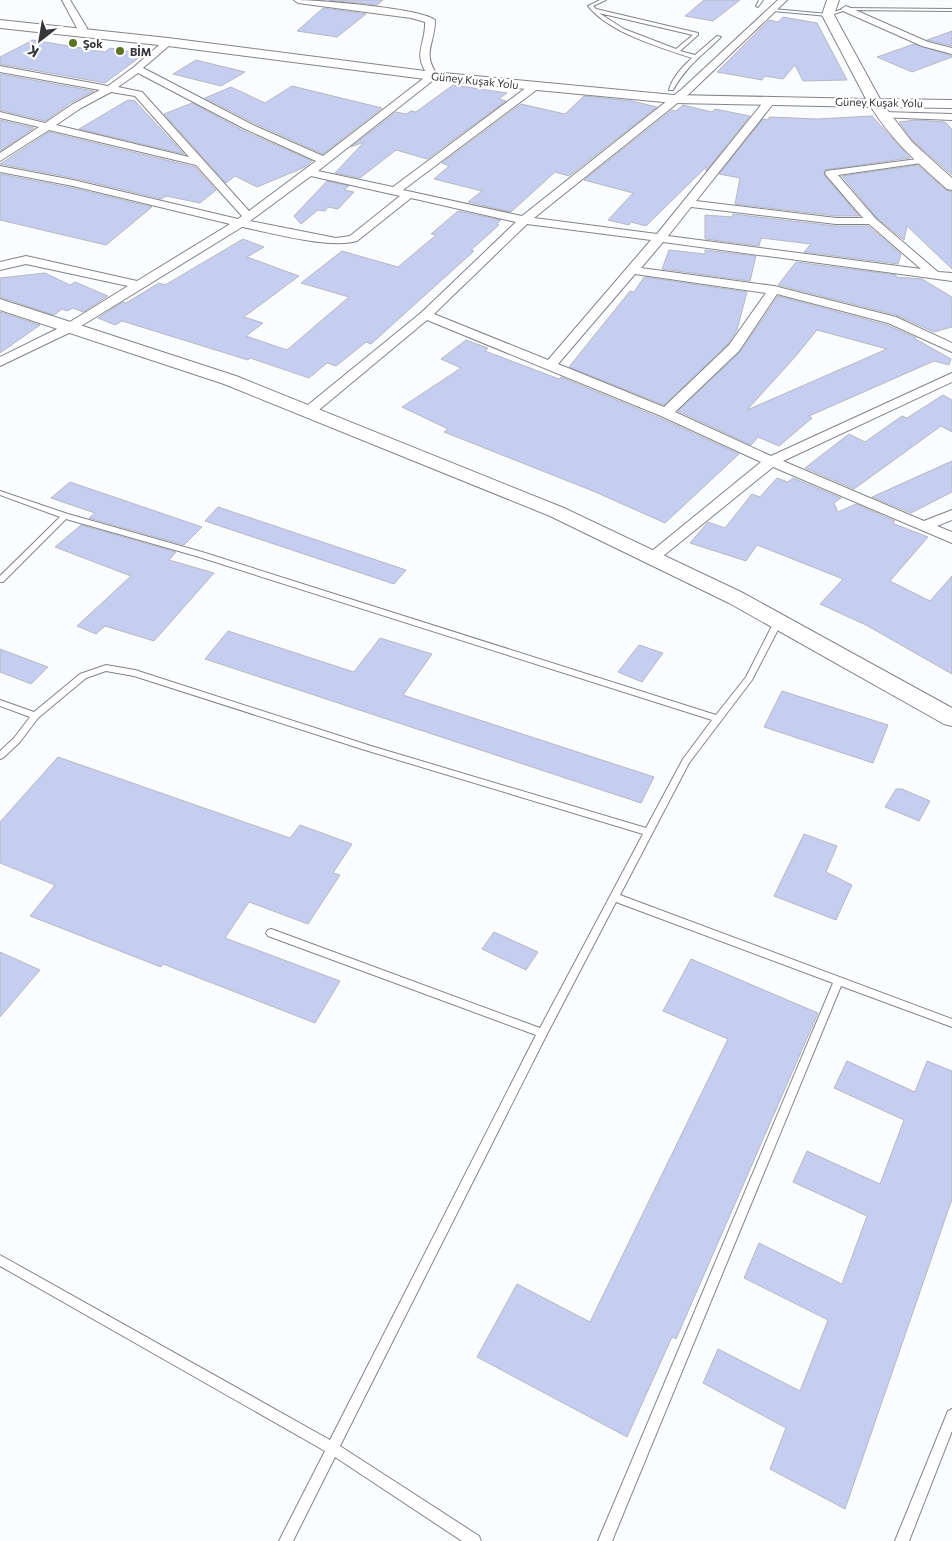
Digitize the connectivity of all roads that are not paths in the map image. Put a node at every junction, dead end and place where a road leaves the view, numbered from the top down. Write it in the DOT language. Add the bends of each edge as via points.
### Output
graph roads {
  1 [pos="66,0"];
  2 [pos="298,0"];
  3 [pos="604,0"];
  4 [pos="761,0"];
  5 [pos="783,0"];
  6 [pos="833,0"];
  7 [pos="758,6"];
  8 [pos="846,9"];
  9 [pos="592,10"];
  10 [pos="773,10"];
  11 [pos="952,10"];
  12 [pos="828,15"];
  13 [pos="0,19"];
  14 [pos="0,24"];
  15 [pos="81,30"];
  16 [pos="719,37"];
  17 [pos="168,42"];
  18 [pos="952,51"];
  19 [pos="676,52"];
  20 [pos="695,57"];
  21 [pos="0,68"];
  22 [pos="137,69"];
  23 [pos="429,72"];
  24 [pos="535,86"];
  25 [pos="108,90"];
  26 [pos="686,91"];
  27 [pos="672,94"];
  28 [pos="952,94"];
  29 [pos="872,98"];
  30 [pos="769,102"];
  31 [pos="952,104"];
  32 [pos="883,114"];
  33 [pos="0,115"];
  34 [pos="952,117"];
  35 [pos="48,125"];
  36 [pos="0,158"];
  37 [pos="322,160"];
  38 [pos="921,160"];
  39 [pos="198,162"];
  40 [pos="0,169"];
  41 [pos="308,172"];
  42 [pos="952,186"];
  43 [pos="396,190"];
  44 [pos="409,194"];
  45 [pos="686,203"];
  46 [pos="245,220"];
  47 [pos="524,220"];
  48 [pos="872,221"];
  49 [pos="659,238"];
  50 [pos="0,253"];
  51 [pos="26,260"];
  52 [pos="0,266"];
  53 [pos="632,270"];
  54 [pos="934,275"];
  55 [pos="952,277"];
  56 [pos="139,285"];
  57 [pos="952,289"];
  58 [pos="774,290"];
  59 [pos="0,304"];
  60 [pos="426,315"];
  61 [pos="69,328"];
  62 [pos="952,348"];
  63 [pos="0,362"];
  64 [pos="551,365"];
  65 [pos="952,377"];
  66 [pos="308,412"];
  67 [pos="666,413"];
  68 [pos="771,461"];
  69 [pos="0,493"];
  70 [pos="952,515"];
  71 [pos="65,516"];
  72 [pos="923,526"];
  73 [pos="952,538"];
  74 [pos="652,558"];
  75 [pos="0,580"];
  76 [pos="778,622"];
  77 [pos="0,703"];
  78 [pos="35,716"];
  79 [pos="952,718"];
  80 [pos="718,719"];
  81 [pos="0,756"];
  82 [pos="649,832"];
  83 [pos="614,897"];
  84 [pos="271,933"];
  85 [pos="839,980"];
  86 [pos="952,1022"];
  87 [pos="542,1033"];
  88 [pos="0,1260"];
  89 [pos="952,1415"];
  90 [pos="333,1449"];
  91 [pos="286,1541"];
  92 [pos="474,1541"];
  93 [pos="605,1541"];
  94 [pos="902,1541"];
  1 -- 15 [label="street"];
  2 -- 23 [label="street" via="430,20 423,55"];
  3 -- 9 [label="lane" via="590,6"];
  4 -- 7 [label="lane"];
  5 -- 10 [label="street"];
  6 -- 12 [label="main road"];
  8 -- 11 [label="lane"];
  8 -- 12 [label="lane"];
  8 -- 18 [label="street" via="924,44"];
  9 -- 19 [label="lane" via="611,24"];
  9 -- 19 [label="lane" via="696,34"];
  10 -- 12 [label="lane"];
  10 -- 26 [label="street"];
  12 -- 29 [label="main road"];
  13 -- 15 [label="main road, Güney Kuşak Yolu"];
  14 -- 15 [label="main road, Güney Kuşak Yolu"];
  15 -- 17 [label="main road, Güney Kuşak Yolu"];
  15 -- 23 [label="main road, Güney Kuşak Yolu"];
  16 -- 20 [label="lane"];
  17 -- 22 [label="street"];
  17 -- 23 [label="main road, Güney Kuşak Yolu"];
  19 -- 20 [label="lane"];
  20 -- 27 [label="lane" via="676,77"];
  21 -- 25 [label="street"];
  22 -- 25 [label="street"];
  22 -- 37 [label="street" via="249,127"];
  23 -- 24 [label="main road, Güney Kuşak Yolu"];
  23 -- 27 [label="main road, Güney Kuşak Yolu"];
  23 -- 37 [label="street"];
  24 -- 27 [label="main road, Güney Kuşak Yolu"];
  24 -- 43 [label="street"];
  25 -- 35 [label="street"];
  25 -- 39 [label="street" via="138,94"];
  26 -- 27 [label="main road, Güney Kuşak Yolu"];
  26 -- 29 [label="main road, Güney Kuşak Yolu"];
  27 -- 30 [label="main road, Güney Kuşak Yolu"];
  27 -- 47 [label="street"];
  28 -- 29 [label="main road, Güney Kuşak Yolu"];
  29 -- 30 [label="main road, Güney Kuşak Yolu"];
  29 -- 31 [label="main road, Güney Kuşak Yolu"];
  29 -- 32 [label="main road"];
  30 -- 45 [label="street"];
  32 -- 34 [label="street"];
  32 -- 38 [label="main road"];
  33 -- 35 [label="street"];
  35 -- 36 [label="street"];
  35 -- 39 [label="street"];
  37 -- 41 [label="street"];
  38 -- 42 [label="main road"];
  38 -- 48 [label="street" via="830,173"];
  39 -- 46 [label="street"];
  40 -- 46 [label="street"];
  41 -- 43 [label="street"];
  41 -- 46 [label="street"];
  43 -- 44 [label="street"];
  44 -- 46 [label="street" via="353,239 336,241"];
  44 -- 47 [label="street"];
  45 -- 48 [label="street" via="836,221"];
  45 -- 49 [label="street"];
  46 -- 56 [label="street"];
  47 -- 49 [label="street"];
  47 -- 60 [label="street"];
  48 -- 54 [label="street"];
  49 -- 53 [label="street"];
  49 -- 54 [label="street"];
  50 -- 51 [label="street"];
  51 -- 52 [label="street"];
  51 -- 56 [label="street"];
  53 -- 58 [label="street"];
  53 -- 64 [label="street"];
  54 -- 55 [label="street"];
  54 -- 57 [label="street"];
  56 -- 61 [label="street"];
  58 -- 62 [label="street" via="892,320"];
  58 -- 67 [label="street" via="734,348"];
  59 -- 61 [label="main road"];
  60 -- 64 [label="street"];
  60 -- 66 [label="street"];
  61 -- 63 [label="street"];
  61 -- 66 [label="main road" via="230,380"];
  64 -- 67 [label="street"];
  65 -- 68 [label="street"];
  66 -- 74 [label="main road" via="557,512"];
  67 -- 68 [label="street"];
  68 -- 72 [label="street"];
  68 -- 74 [label="street"];
  69 -- 71 [label="lane"];
  70 -- 72 [label="street"];
  71 -- 75 [label="lane"];
  71 -- 80 [label="lane" via="199,554"];
  72 -- 73 [label="street"];
  74 -- 76 [label="main road"];
  76 -- 79 [label="main road"];
  76 -- 80 [label="lane" via="749,678"];
  77 -- 78 [label="lane"];
  78 -- 81 [label="lane"];
  78 -- 82 [label="lane" via="83,676 106,668 135,673 368,748"];
  80 -- 82 [label="lane" via="686,761"];
  82 -- 83 [label="lane"];
  83 -- 85 [label="lane"];
  83 -- 87 [label="lane"];
  84 -- 87 [label="lane"];
  85 -- 86 [label="lane"];
  85 -- 93 [label="lane"];
  87 -- 90 [label="lane"];
  88 -- 90 [label="lane"];
  89 -- 94 [label="lane"];
  90 -- 91 [label="lane"];
  90 -- 92 [label="lane"];
}
